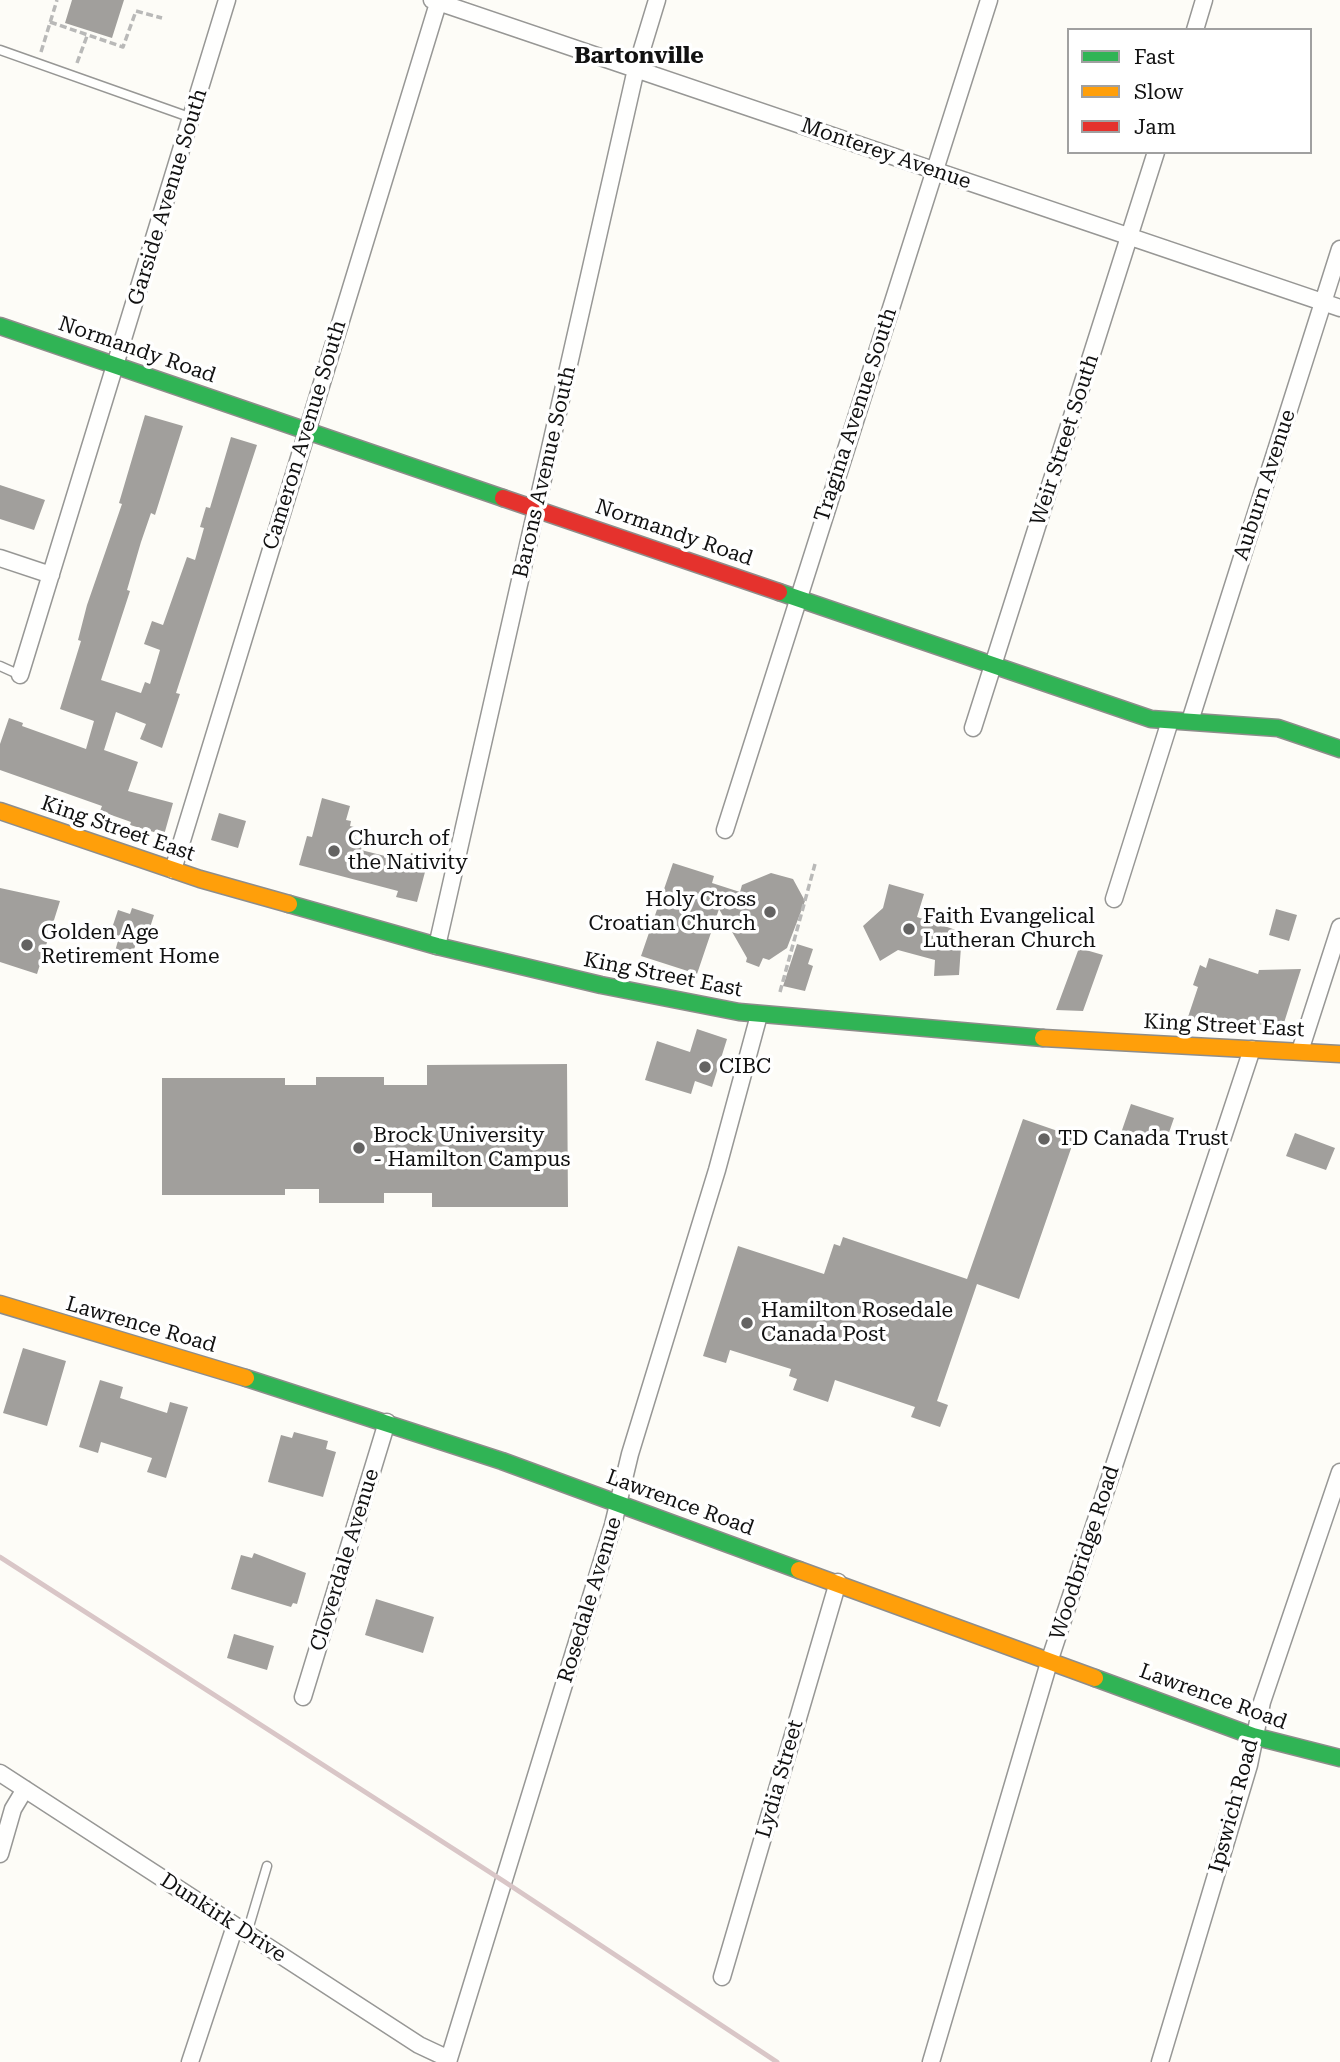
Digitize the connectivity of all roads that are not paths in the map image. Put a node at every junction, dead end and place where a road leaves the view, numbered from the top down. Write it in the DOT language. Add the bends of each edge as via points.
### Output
graph roads {
  1 [pos="228,0"];
  2 [pos="657,0"];
  3 [pos="989,0"];
  4 [pos="1204,0"];
  5 [pos="437,1"];
  6 [pos="1196,28"];
  7 [pos="0,50"];
  8 [pos="636,69"];
  9 [pos="192,118"];
  10 [pos="1155,154"];
  11 [pos="935,170"];
  12 [pos="1128,238"];
  13 [pos="1340,249"];
  14 [pos="1323,302"];
  15 [pos="1340,308"];
  16 [pos="0,326"];
  17 [pos="116,365"];
  18 [pos="306,429"];
  19 [pos="537,508"];
  20 [pos="0,558"];
  21 [pos="51,575"];
  22 [pos="797,598"];
  23 [pos="0,666"];
  24 [pos="993,666"];
  25 [pos="20,675"];
  26 [pos="1170,721"];
  27 [pos="1190,721"];
  28 [pos="973,728"];
  29 [pos="1340,749"];
  30 [pos="0,811"];
  31 [pos="725,830"];
  32 [pos="173,870"];
  33 [pos="1114,899"];
  34 [pos="1340,927"];
  35 [pos="437,946"];
  36 [pos="759,1015"];
  37 [pos="1252,1049"];
  38 [pos="1300,1051"];
  39 [pos="1340,1054"];
  40 [pos="0,1304"];
  41 [pos="387,1422"];
  42 [pos="1340,1472"];
  43 [pos="619,1503"];
  44 [pos="838,1582"];
  45 [pos="1050,1659"];
  46 [pos="303,1698"];
  47 [pos="1253,1736"];
  48 [pos="1340,1758"];
  49 [pos="0,1773"];
  50 [pos="25,1789"];
  51 [pos="0,1854"];
  52 [pos="267,1866"];
  53 [pos="241,1930"];
  54 [pos="722,1977"];
  55 [pos="448,2060"];
  56 [pos="190,2062"];
  57 [pos="931,2062"];
  58 [pos="1160,2062"];
  1 -- 9 [label="street, Garside Avenue South"];
  2 -- 8 [label="street, Barons Avenue South"];
  3 -- 11 [label="street, Tragina Avenue South"];
  4 -- 6 [label="street"];
  5 -- 8 [label="street, Monterey Avenue"];
  5 -- 18 [label="street, Cameron Avenue South"];
  7 -- 9 [label="lane"];
  8 -- 11 [label="street, Monterey Avenue"];
  8 -- 19 [label="street, Barons Avenue South"];
  9 -- 17 [label="street, Garside Avenue South"];
  10 -- 12 [label="street, Weir Street South"];
  11 -- 12 [label="street, Monterey Avenue"];
  11 -- 22 [label="street, Tragina Avenue South"];
  12 -- 14 [label="street, Monterey Avenue"];
  12 -- 24 [label="street, Weir Street South"];
  13 -- 14 [label="street, Auburn Avenue"];
  14 -- 15 [label="street, Monterey Avenue"];
  14 -- 27 [label="street, Auburn Avenue"];
  16 -- 17 [label="street, Normandy Road"];
  17 -- 18 [label="street, Normandy Road"];
  17 -- 21 [label="street, Garside Avenue South"];
  18 -- 19 [label="street, Normandy Road"];
  18 -- 32 [label="street, Cameron Avenue South"];
  19 -- 22 [label="street, Normandy Road"];
  19 -- 35 [label="street, Barons Avenue South"];
  20 -- 21 [label="street"];
  21 -- 25 [label="street, Garside Avenue South"];
  22 -- 24 [label="street, Normandy Road"];
  22 -- 31 [label="street, Tragina Avenue South"];
  23 -- 25 [label="lane"];
  24 -- 26 [label="street, Normandy Road" via="1151,719"];
  24 -- 28 [label="street, Weir Street South"];
  26 -- 27 [label="street, Normandy Road"];
  26 -- 33 [label="street"];
  27 -- 29 [label="street, Normandy Road" via="1278,728"];
  30 -- 32 [label="street, King Street East"];
  32 -- 35 [label="street, King Street East"];
  34 -- 38 [label="street"];
  35 -- 36 [label="street, King Street East" via="601,985"];
  36 -- 37 [label="street, King Street East" via="1021,1037"];
  36 -- 43 [label="street, Rosedale Avenue"];
  37 -- 38 [label="street, King Street East"];
  37 -- 45 [label="street, Woodbridge Road"];
  38 -- 39 [label="street, King Street East"];
  40 -- 41 [label="street, Lawrence Road"];
  41 -- 43 [label="street, Lawrence Road"];
  41 -- 46 [label="street, Cloverdale Avenue"];
  42 -- 47 [label="street, Ipswich Road"];
  43 -- 44 [label="street, Lawrence Road"];
  43 -- 55 [label="street, Rosedale Avenue"];
  44 -- 45 [label="street, Lawrence Road"];
  44 -- 54 [label="street, Lydia Street"];
  45 -- 47 [label="street, Lawrence Road"];
  45 -- 57 [label="street, Woodbridge Road"];
  47 -- 48 [label="street, Lawrence Road"];
  47 -- 58 [label="street, Ipswich Road" via="1249,1766"];
  49 -- 50 [label="street, Dunkirk Drive"];
  50 -- 51 [label="street" via="13,1809"];
  50 -- 53 [label="street, Dunkirk Drive"];
  52 -- 53 [label="lane"];
  53 -- 55 [label="street, Dunkirk Drive"];
  53 -- 56 [label="street"];
}
